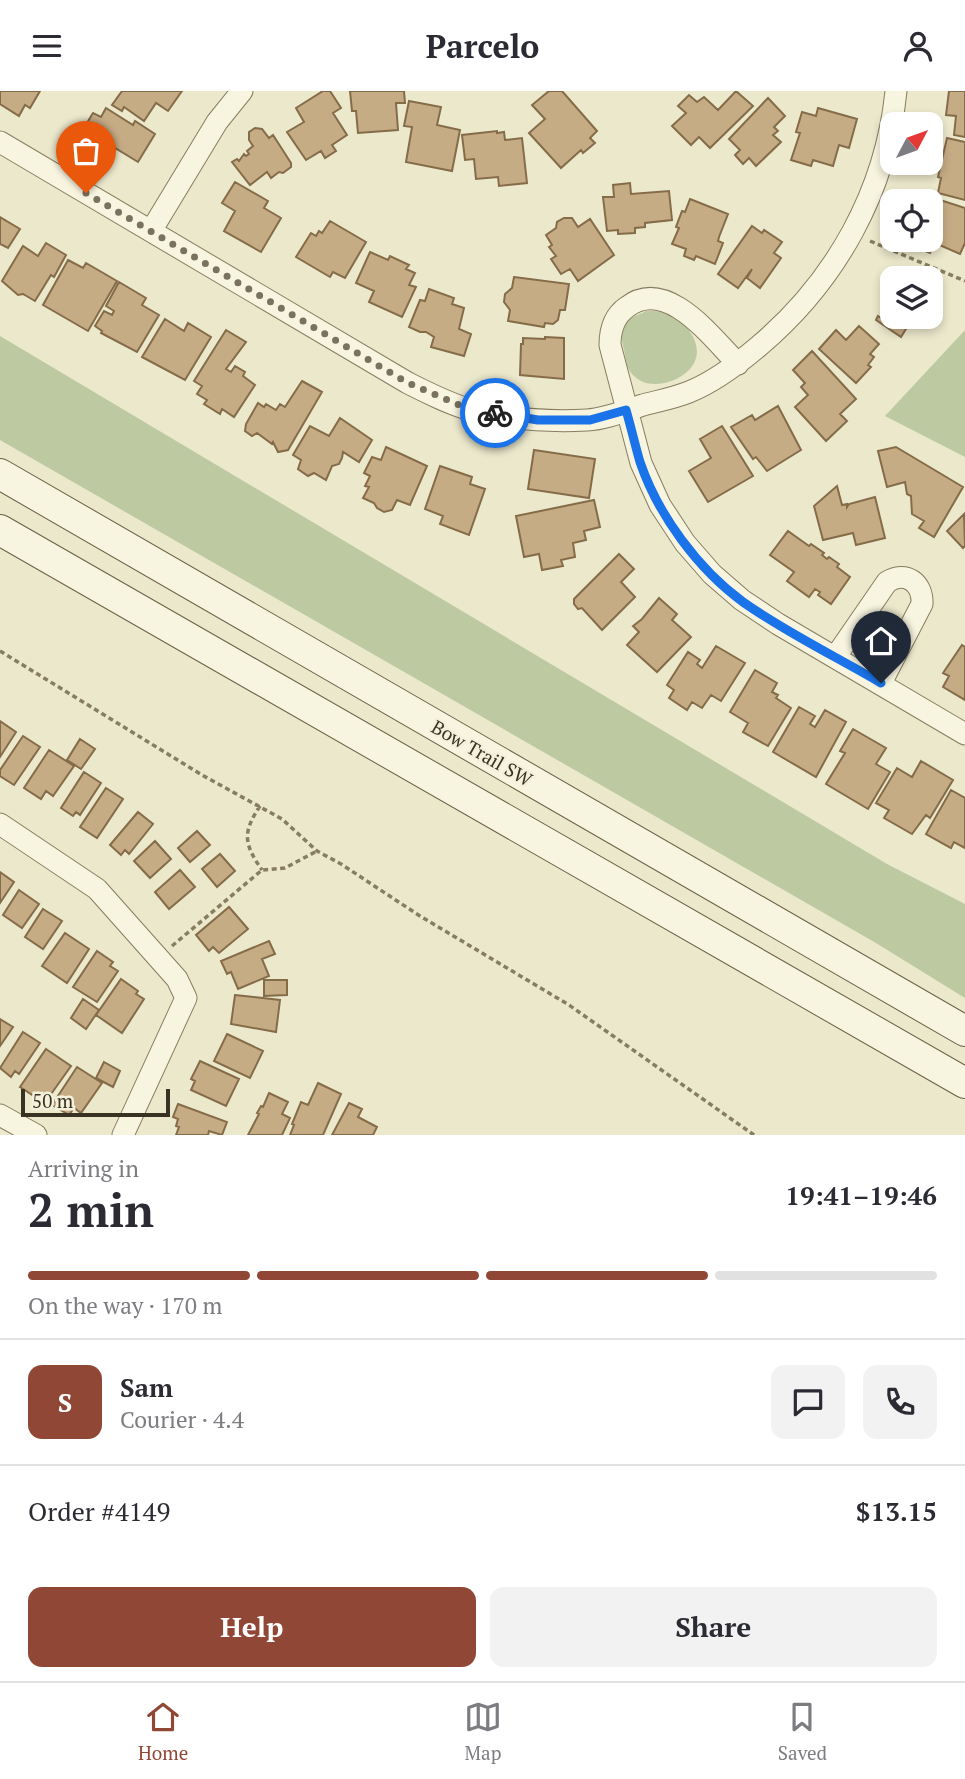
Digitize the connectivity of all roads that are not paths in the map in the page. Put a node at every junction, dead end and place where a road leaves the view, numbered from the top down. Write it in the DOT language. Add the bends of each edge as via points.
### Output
graph roads {
  1 [pos="242,91"];
  2 [pos="896,91"];
  3 [pos="0,142"];
  4 [pos="151,231"];
  5 [pos="738,364"];
  6 [pos="626,410"];
  7 [pos="0,474"];
  8 [pos="0,530"];
  9 [pos="836,656"];
  10 [pos="881,683"];
  11 [pos="965,734"];
  12 [pos="0,824"];
  13 [pos="965,1031"];
  14 [pos="965,1083"];
  15 [pos="0,1115"];
  16 [pos="36,1135"];
  17 [pos="123,1135"];
  1 -- 4 [label="street"];
  2 -- 5 [label="street" via="879,171 853,232 803,305"];
  3 -- 4 [label="street"];
  4 -- 6 [label="street" via="441,399 471,410 538,420 590,420"];
  5 -- 6 [label="street" via="691,391"];
  5 -- 6 [label="street" via="678,306 660,298 641,299 617,316 610,335"];
  6 -- 9 [label="street" via="641,463 660,505 685,543 741,600"];
  7 -- 13 [label="main road, Bow Trail SW"];
  8 -- 14 [label="main road"];
  9 -- 10 [label="street"];
  9 -- 10 [label="street" via="882,586 892,579 910,579 920,590 922,604"];
  10 -- 11 [label="street"];
  12 -- 17 [label="street" via="97,889 177,979 186,998"];
  15 -- 16 [label="street"];
}
